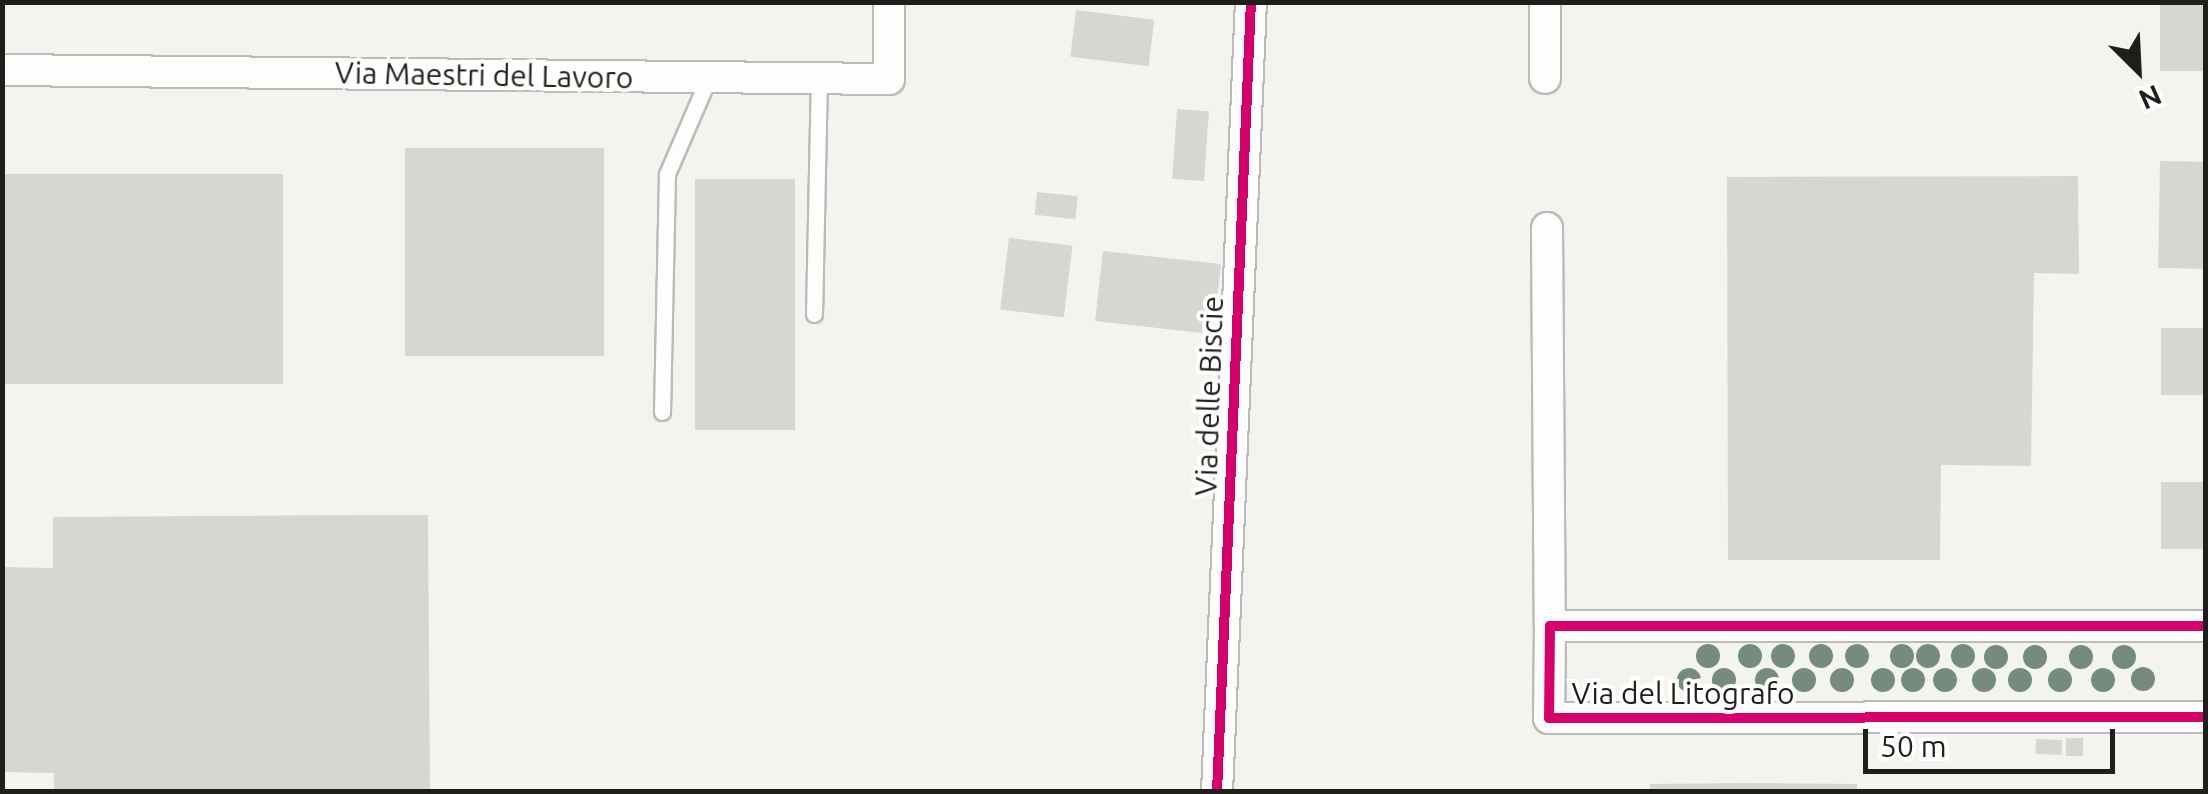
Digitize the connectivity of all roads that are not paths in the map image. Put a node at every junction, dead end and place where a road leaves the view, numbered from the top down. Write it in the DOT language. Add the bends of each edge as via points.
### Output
graph roads {
  1 [pos="889,2"];
  2 [pos="1252,2"];
  3 [pos="1545,2"];
  4 [pos="2,70"];
  5 [pos="709,78"];
  6 [pos="819,78"];
  7 [pos="1545,78"];
  8 [pos="1547,228"];
  9 [pos="814,314"];
  10 [pos="662,412"];
  11 [pos="1550,626"];
  12 [pos="2206,626"];
  13 [pos="2206,717"];
  14 [pos="1218,792"];
  1 -- 6 [label="street, Via Maestri del Lavoro" via="889,79"];
  2 -- 14 [label="street, Via delle Biscie"];
  3 -- 7 [label="street"];
  4 -- 5 [label="street, Via Maestri del Lavoro"];
  5 -- 6 [label="street, Via Maestri del Lavoro"];
  5 -- 10 [label="lane" via="666,174"];
  6 -- 9 [label="lane"];
  8 -- 11 [label="street"];
  11 -- 12 [label="street"];
  11 -- 13 [label="street, Via del Litografo" via="1550,718"];
}
